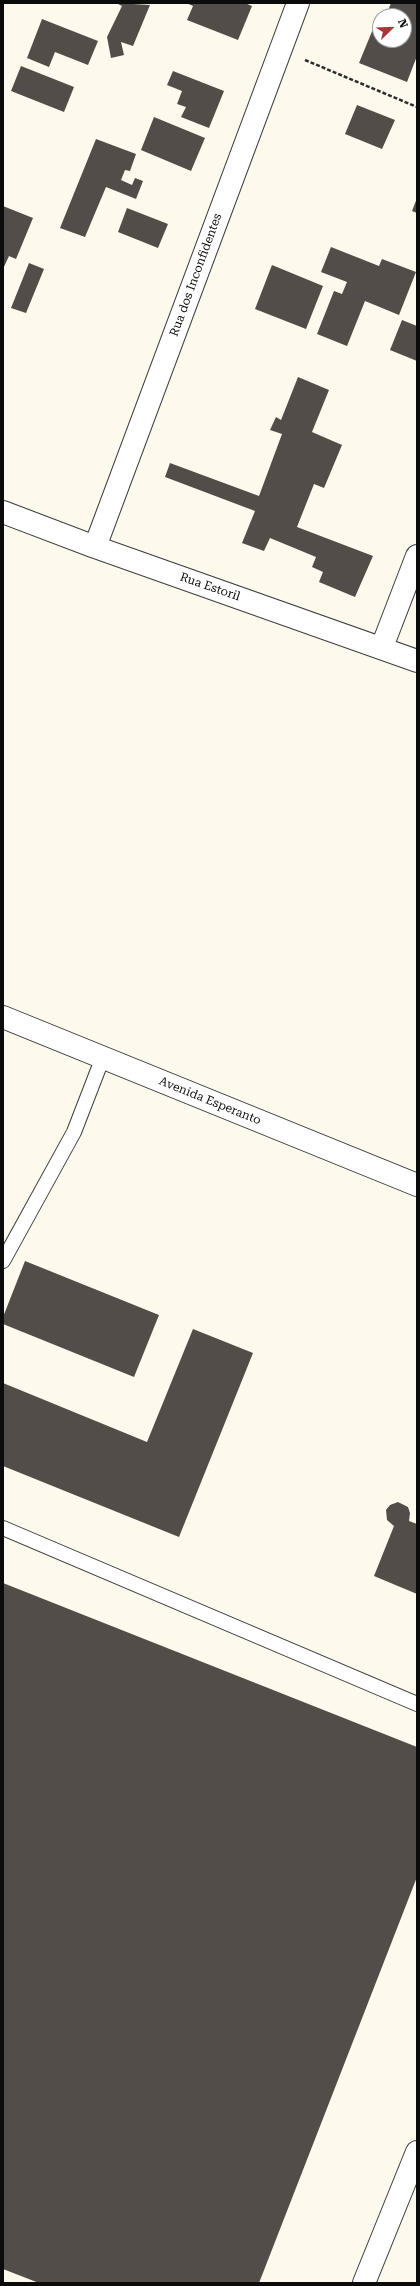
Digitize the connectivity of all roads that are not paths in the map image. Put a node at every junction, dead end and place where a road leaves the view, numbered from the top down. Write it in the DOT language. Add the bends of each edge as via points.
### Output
graph roads {
  1 [pos="298,3"];
  2 [pos="3,512"];
  3 [pos="95,547"];
  4 [pos="417,556"];
  5 [pos="382,647"];
  6 [pos="417,661"];
  7 [pos="3,1017"];
  8 [pos="103,1057"];
  9 [pos="417,1184"];
  10 [pos="3,1261"];
  11 [pos="3,1528"];
  12 [pos="417,1704"];
  13 [pos="417,2152"];
  14 [pos="364,2283"];
  1 -- 3 [label="street, Rua dos Inconfidentes"];
  2 -- 3 [label="street, Rua Estoril"];
  3 -- 5 [label="street, Rua Estoril"];
  4 -- 5 [label="street"];
  5 -- 6 [label="street, Rua Estoril"];
  7 -- 8 [label="street, Avenida Esperanto"];
  8 -- 9 [label="street, Avenida Esperanto"];
  8 -- 10 [label="lane" via="74,1132"];
  11 -- 12 [label="lane"];
  13 -- 14 [label="street"];
}
